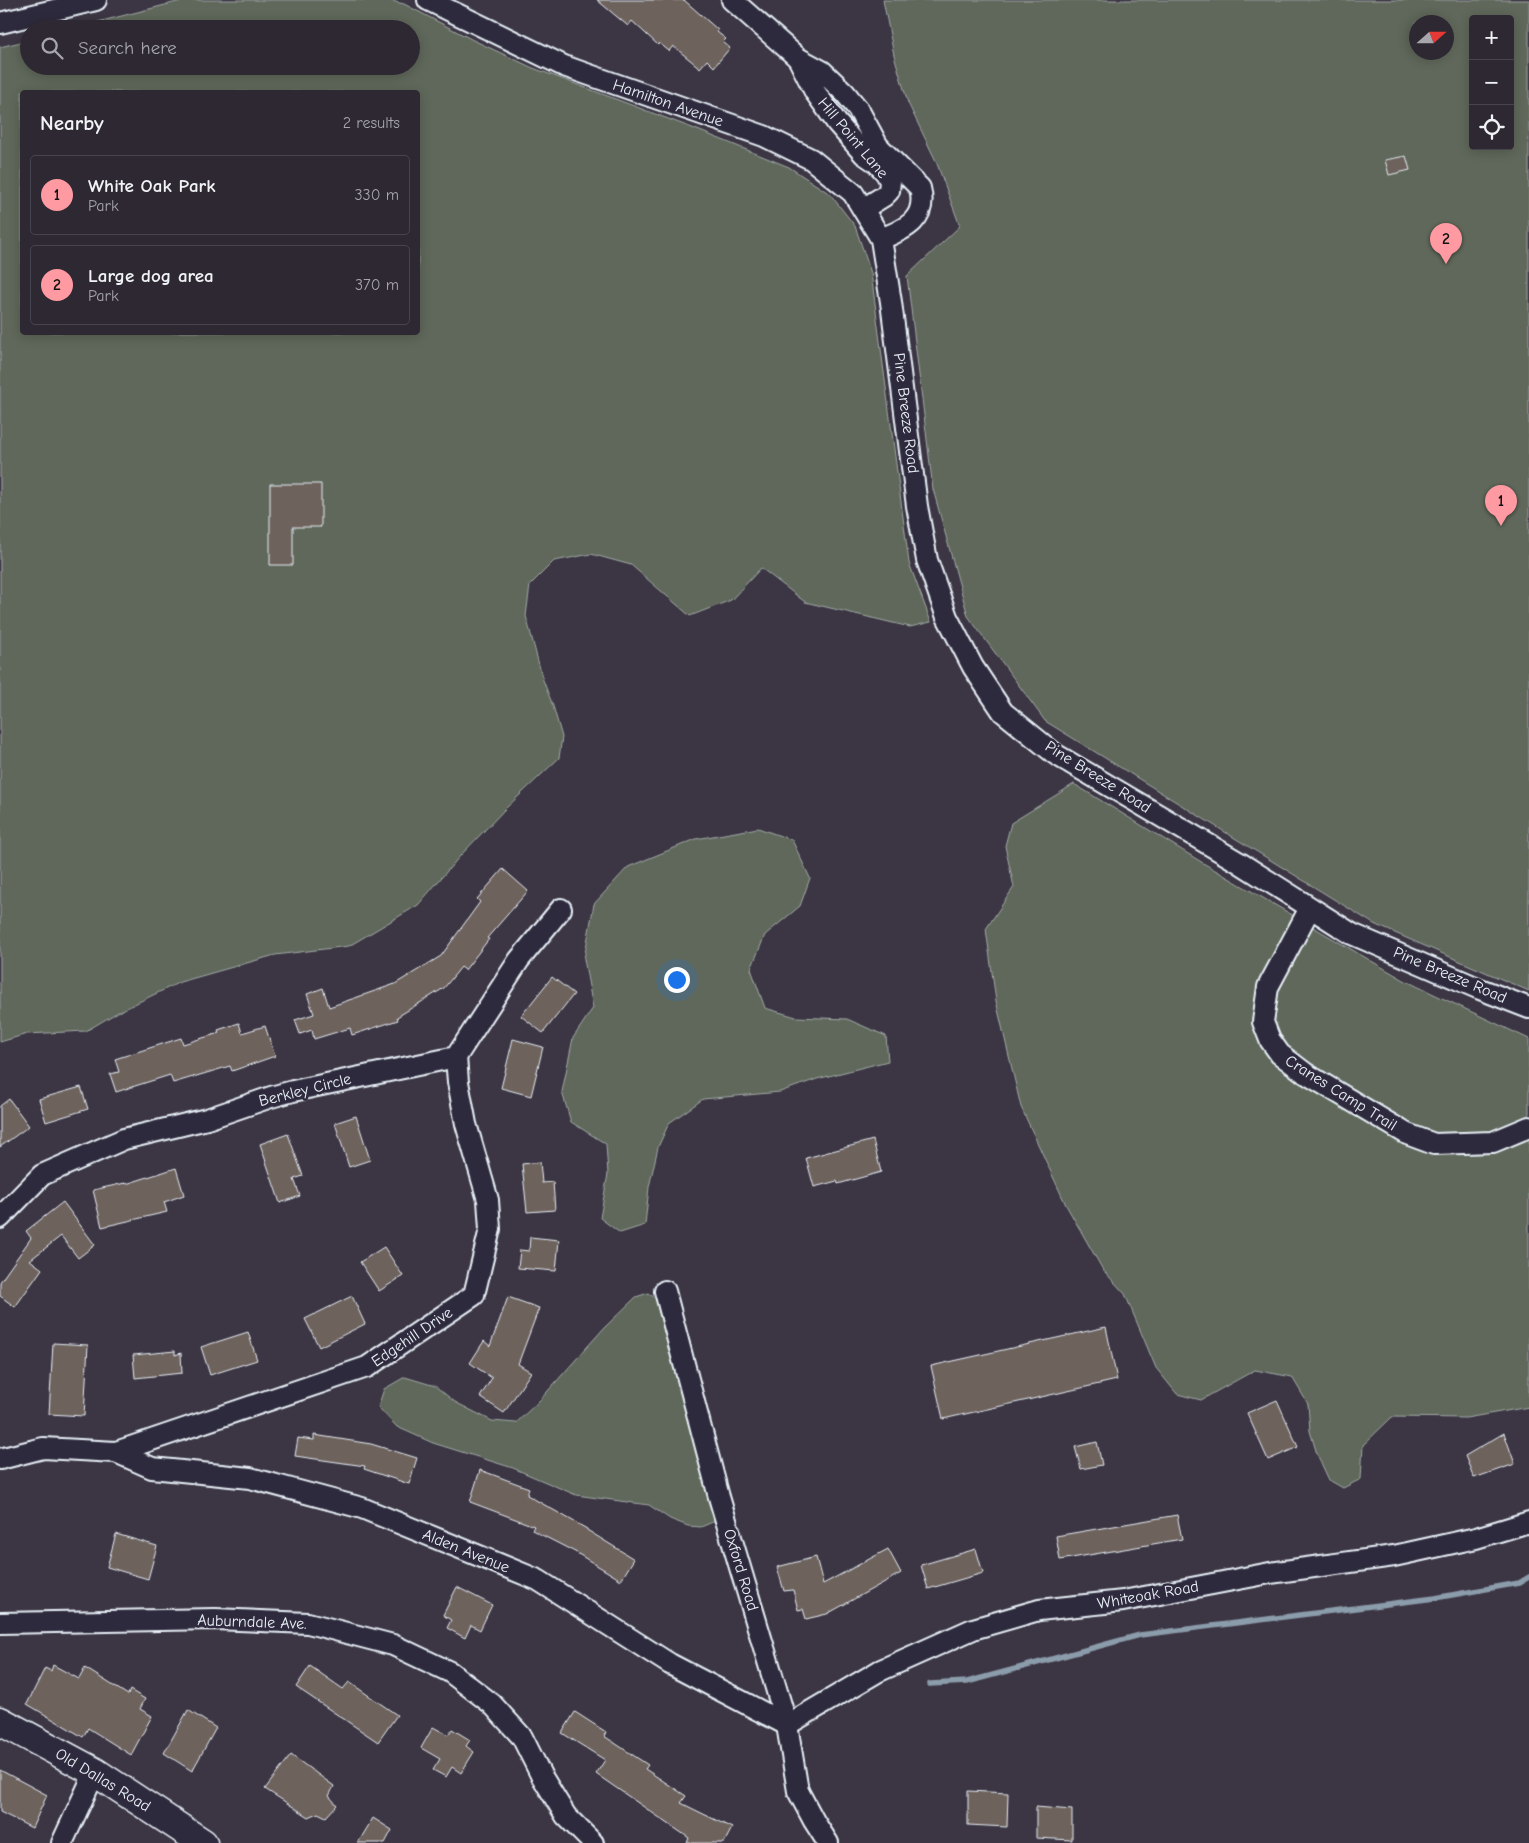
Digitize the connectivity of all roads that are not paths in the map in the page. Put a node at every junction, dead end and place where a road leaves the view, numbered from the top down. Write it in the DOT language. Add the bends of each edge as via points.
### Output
graph roads {
  1 [pos="96,0"];
  2 [pos="428,0"];
  3 [pos="732,0"];
  4 [pos="0,22"];
  5 [pos="798,58"];
  6 [pos="832,80"];
  7 [pos="815,92"];
  8 [pos="868,146"];
  9 [pos="863,209"];
  10 [pos="881,239"];
  11 [pos="1310,908"];
  12 [pos="561,909"];
  13 [pos="1529,1008"];
  14 [pos="456,1057"];
  15 [pos="1529,1127"];
  16 [pos="0,1218"];
  17 [pos="665,1291"];
  18 [pos="116,1452"];
  19 [pos="0,1458"];
  20 [pos="1529,1522"];
  21 [pos="0,1622"];
  22 [pos="0,1721"];
  23 [pos="787,1725"];
  24 [pos="95,1772"];
  25 [pos="62,1843"];
  26 [pos="203,1843"];
  27 [pos="593,1843"];
  28 [pos="828,1843"];
  1 -- 4 [label="street"];
  2 -- 9 [label="street, Hamilton Avenue" via="564,66 764,136 811,159 853,193"];
  3 -- 5 [label="street, Hill Point Lane"];
  5 -- 6 [label="street, Hill Point Lane"];
  5 -- 7 [label="street, Hill Point Lane"];
  6 -- 7 [label="street"];
  6 -- 8 [label="street, Hill Point Lane" via="858,109"];
  7 -- 8 [label="street, Hill Point Lane" via="837,123"];
  8 -- 9 [label="street, Hill Point Lane" via="890,181 889,191"];
  8 -- 10 [label="street, Hill Point Lane" via="920,188 922,197 918,214 906,228"];
  9 -- 10 [label="street, Hamilton Avenue"];
  10 -- 11 [label="street, Pine Breeze Road" via="927,560 947,617 973,667 1002,712 1056,754"];
  11 -- 13 [label="street, Pine Breeze Road" via="1352,934"];
  11 -- 15 [label="street, Cranes Camp Trail" via="1268,987 1263,1022 1280,1054 1305,1073 1407,1134 1434,1144 1494,1142"];
  12 -- 14 [label="street" via="519,960"];
  14 -- 16 [label="street, Berkley Circle" via="271,1096 207,1119 124,1138 42,1175"];
  14 -- 18 [label="street, Edgehill Drive" via="466,1124 488,1200 490,1229 474,1295 367,1367"];
  17 -- 23 [label="street, Oxford Road" via="719,1497"];
  18 -- 19 [label="street" via="43,1448"];
  18 -- 23 [label="street, Alden Avenue" via="152,1468 250,1478 362,1508 538,1580 670,1664"];
  20 -- 23 [label="street, Whiteoak Road" via="1476,1538 1394,1556 1270,1573 1123,1601 1039,1610 973,1629 879,1671"];
  21 -- 27 [label="street, Auburndale Ave." via="215,1619 308,1623 394,1644 450,1672 492,1704 522,1737 566,1816"];
  22 -- 24 [label="street, Old Dallas Road"];
  23 -- 28 [label="street, Oxford Road" via="798,1790"];
  24 -- 25 [label="street"];
  24 -- 26 [label="street, Old Dallas Road"];
}
